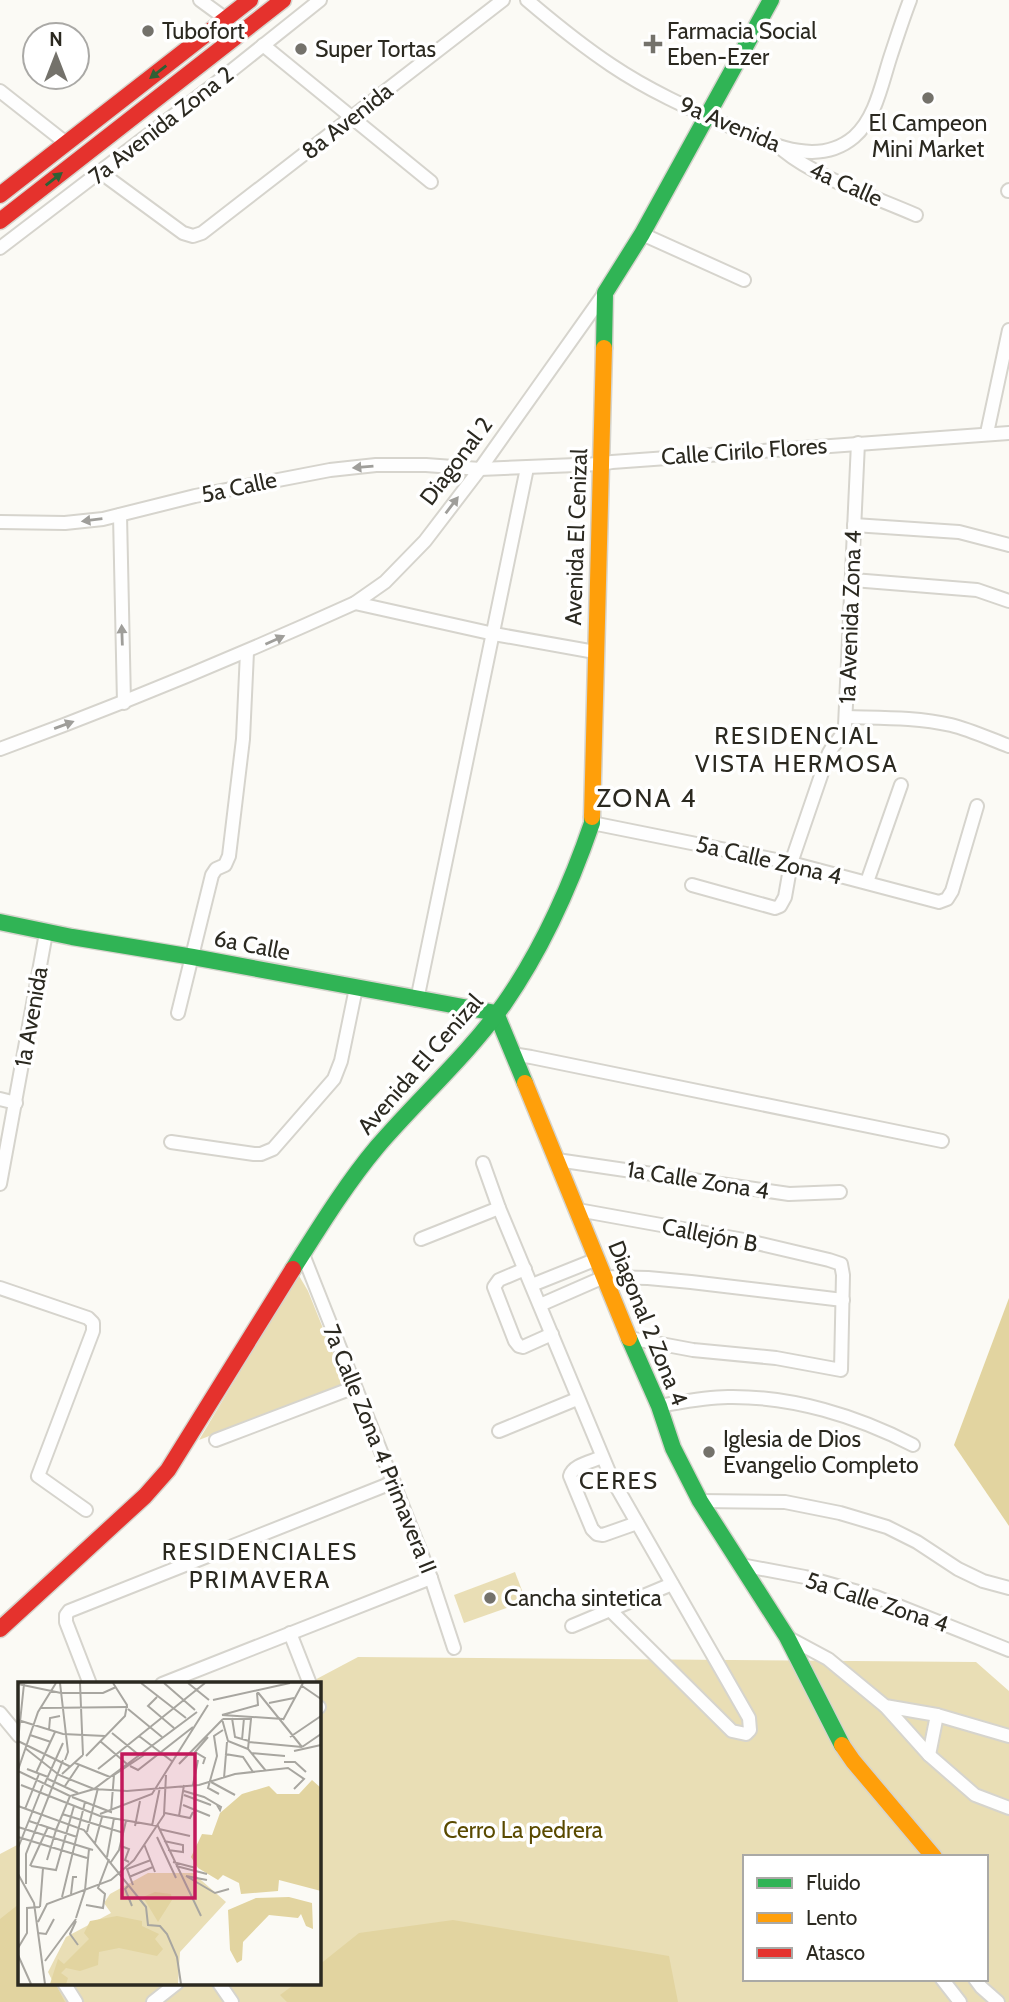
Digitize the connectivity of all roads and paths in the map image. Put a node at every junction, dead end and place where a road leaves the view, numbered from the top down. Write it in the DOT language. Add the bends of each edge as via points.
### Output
graph roads {
  1 [pos="200,0"];
  2 [pos="250,0"];
  3 [pos="283,0"];
  4 [pos="320,0"];
  5 [pos="503,0"];
  6 [pos="527,0"];
  7 [pos="771,0"];
  8 [pos="910,0"];
  9 [pos="226,19"];
  10 [pos="263,45"];
  11 [pos="0,92"];
  12 [pos="707,116"];
  13 [pos="352,117"];
  14 [pos="66,144"];
  15 [pos="780,148"];
  16 [pos="100,172"];
  17 [pos="431,182"];
  18 [pos="0,195"];
  19 [pos="916,215"];
  20 [pos="0,221"];
  21 [pos="642,234"];
  22 [pos="0,248"];
  23 [pos="744,280"];
  24 [pos="605,293"];
  25 [pos="1009,330"];
  26 [pos="987,433"];
  27 [pos="1009,433"];
  28 [pos="858,443"];
  29 [pos="601,464"];
  30 [pos="527,468"];
  31 [pos="480,469"];
  32 [pos="120,515"];
  33 [pos="0,522"];
  34 [pos="854,525"];
  35 [pos="1009,545"];
  36 [pos="853,580"];
  37 [pos="1009,601"];
  38 [pos="355,603"];
  39 [pos="494,634"];
  40 [pos="247,652"];
  41 [pos="595,652"];
  42 [pos="124,703"];
  43 [pos="846,716"];
  44 [pos="1009,746"];
  45 [pos="0,749"];
  46 [pos="901,785"];
  47 [pos="977,806"];
  48 [pos="592,823"];
  49 [pos="791,863"];
  50 [pos="867,883"];
  51 [pos="692,885"];
  52 [pos="0,922"];
  53 [pos="46,933"];
  54 [pos="191,957"];
  55 [pos="356,988"];
  56 [pos="417,1000"];
  57 [pos="178,1013"];
  58 [pos="496,1013"];
  59 [pos="512,1054"];
  60 [pos="0,1099"];
  61 [pos="16,1103"];
  62 [pos="942,1141"];
  63 [pos="171,1142"];
  64 [pos="557,1160"];
  65 [pos="483,1163"];
  66 [pos="0,1184"];
  67 [pos="840,1192"];
  68 [pos="499,1208"];
  69 [pos="578,1210"];
  70 [pos="421,1239"];
  71 [pos="302,1252"];
  72 [pos="597,1259"];
  73 [pos="525,1269"];
  74 [pos="604,1277"];
  75 [pos="532,1285"];
  76 [pos="0,1288"];
  77 [pos="843,1300"];
  78 [pos="540,1306"];
  79 [pos="552,1334"];
  80 [pos="629,1338"];
  81 [pos="355,1387"];
  82 [pos="578,1399"];
  83 [pos="659,1406"];
  84 [pos="499,1431"];
  85 [pos="216,1440"];
  86 [pos="913,1445"];
  87 [pos="602,1457"];
  88 [pos="394,1482"];
  89 [pos="700,1500"];
  90 [pos="86,1510"];
  91 [pos="637,1523"];
  92 [pos="741,1565"];
  93 [pos="431,1578"];
  94 [pos="672,1584"];
  95 [pos="1009,1588"];
  96 [pos="610,1610"];
  97 [pos="572,1626"];
  98 [pos="0,1629"];
  99 [pos="290,1633"];
  100 [pos="787,1637"];
  101 [pos="454,1648"];
  102 [pos="1009,1650"];
  103 [pos="196,1677"];
  104 [pos="89,1682"];
  105 [pos="172,1682"];
  106 [pos="309,1682"];
  107 [pos="885,1706"];
  108 [pos="0,1713"];
  109 [pos="937,1715"];
  110 [pos="18,1734"];
  111 [pos="1009,1736"];
  112 [pos="929,1755"];
  113 [pos="1009,1808"];
  114 [pos="932,1855"];
  115 [pos="944,1981"];
  116 [pos="976,1981"];
  117 [pos="65,1984"];
  118 [pos="176,1984"];
  119 [pos="76,2002"];
  120 [pos="153,2002"];
  121 [pos="960,2002"];
  122 [pos="998,2002"];
  1 -- 9 [label="street"];
  2 -- 9 [label="street"];
  20 -- 3 [label="street, one-way"];
  4 -- 10 [label="street, 7a Avenida Zona 2"];
  5 -- 13 [label="street, 8a Avenida"];
  6 -- 12 [label="street, 9a Avenida" via="612,66"];
  7 -- 12 [label="street, Diagonal 2"];
  8 -- 15 [label="street, 9a Avenida" via="863,127 836,147 815,152"];
  9 -- 14 [label="street, one-way"];
  10 -- 13 [label="street"];
  10 -- 16 [label="street, 7a Avenida Zona 2"];
  11 -- 14 [label="street"];
  12 -- 15 [label="street, 9a Avenida"];
  12 -- 21 [label="street, Diagonal 2"];
  13 -- 16 [label="street, 8a Avenida" via="197,235 188,236"];
  13 -- 17 [label="street"];
  14 -- 18 [label="street"];
  15 -- 19 [label="street, 4a Calle" via="812,170"];
  16 -- 22 [label="street, 7a Avenida Zona 2"];
  21 -- 23 [label="street"];
  21 -- 24 [label="street, Diagonal 2"];
  24 -- 29 [label="street, Avenida El Cenizal"];
  24 -- 31 [label="street, Diagonal 2"];
  25 -- 26 [label="street"];
  26 -- 27 [label="street, Calle Cirilo Flores"];
  26 -- 28 [label="street, Calle Cirilo Flores"];
  28 -- 29 [label="street, Calle Cirilo Flores"];
  28 -- 34 [label="street, 1a Avenida Zona 4"];
  29 -- 30 [label="street, Calle Cirilo Flores"];
  29 -- 41 [label="street, Avenida El Cenizal"];
  30 -- 31 [label="street, Calle Cirilo Flores"];
  30 -- 39 [label="street"];
  31 -- 32 [label="street, 5a Calle, one-way" via="376,465 330,470"];
  38 -- 31 [label="street, Diagonal 2, one-way" via="406,562"];
  32 -- 33 [label="street, 5a Calle, one-way" via="65,523"];
  42 -- 32 [label="street, one-way"];
  34 -- 35 [label="street" via="959,532"];
  34 -- 36 [label="street, 1a Avenida Zona 4"];
  36 -- 37 [label="street" via="977,590"];
  36 -- 43 [label="street, 1a Avenida Zona 4"];
  38 -- 39 [label="street"];
  40 -- 38 [label="street, Diagonal 2, one-way"];
  39 -- 41 [label="street"];
  39 -- 56 [label="street"];
  40 -- 42 [label="street, Diagonal 2"];
  40 -- 54 [label="street" via="244,727 229,856 212,874"];
  41 -- 48 [label="street, Avenida El Cenizal"];
  45 -- 42 [label="street, Diagonal 2, one-way"];
  43 -- 44 [label="street" via="925,720 970,730"];
  43 -- 49 [label="street, 1a Avenida Zona 4" via="844,732 828,755"];
  46 -- 50 [label="street"];
  47 -- 50 [label="street, 5a Calle Zona 4" via="952,891 944,901"];
  48 -- 49 [label="street, 5a Calle Zona 4"];
  48 -- 58 [label="street, Avenida El Cenizal" via="571,885 530,964"];
  49 -- 50 [label="street, 5a Calle Zona 4"];
  49 -- 51 [label="street, 1a Avenida Zona 4" via="784,901 778,907"];
  52 -- 53 [label="street, 6a Calle"];
  53 -- 54 [label="street, 6a Calle"];
  53 -- 61 [label="street, 1a Avenida"];
  54 -- 55 [label="street, 6a Calle"];
  54 -- 57 [label="street"];
  55 -- 56 [label="street, 6a Calle"];
  55 -- 63 [label="street" via="334,1079 272,1149 254,1154"];
  56 -- 58 [label="street, 6a Calle"];
  58 -- 59 [label="street, Diagonal 2 Zona 4"];
  58 -- 71 [label="street, Avenida El Cenizal" via="368,1158"];
  59 -- 62 [label="street"];
  59 -- 64 [label="street, Diagonal 2 Zona 4"];
  60 -- 61 [label="street"];
  61 -- 66 [label="street, 1a Avenida"];
  64 -- 67 [label="street, 1a Calle Zona 4" via="789,1194"];
  64 -- 69 [label="street, Diagonal 2 Zona 4"];
  65 -- 68 [label="street"];
  68 -- 70 [label="street"];
  68 -- 73 [label="street"];
  69 -- 72 [label="street, Diagonal 2 Zona 4"];
  69 -- 77 [label="street, Callejón B" via="829,1259 841,1264"];
  71 -- 81 [label="street, 7a Calle Zona 4 Primavera II"];
  71 -- 98 [label="street, Avenida El Cenizal" via="158,1483"];
  72 -- 74 [label="street, Diagonal 2 Zona 4"];
  72 -- 75 [label="street"];
  73 -- 75 [label="street"];
  73 -- 79 [label="street" via="499,1280 494,1287 510,1329 523,1347"];
  74 -- 77 [label="street"];
  74 -- 78 [label="street"];
  74 -- 80 [label="street, Diagonal 2 Zona 4"];
  75 -- 78 [label="street"];
  76 -- 90 [label="street" via="93,1323 38,1476"];
  77 -- 80 [label="street" via="841,1370"];
  78 -- 79 [label="street"];
  79 -- 82 [label="street"];
  80 -- 83 [label="street, Diagonal 2 Zona 4"];
  81 -- 85 [label="street"];
  81 -- 88 [label="street, 7a Calle Zona 4 Primavera II"];
  82 -- 84 [label="street"];
  82 -- 87 [label="street"];
  83 -- 86 [label="street" via="729,1397 793,1403 883,1429"];
  83 -- 89 [label="street, Diagonal 2 Zona 4" via="673,1448"];
  87 -- 91 [label="street"];
  87 -- 91 [label="street" via="574,1469 570,1476 592,1529 603,1535"];
  88 -- 93 [label="street, 7a Calle Zona 4 Primavera II"];
  88 -- 104 [label="street" via="74,1608 66,1622"];
  89 -- 92 [label="street, Diagonal 2 Zona 4"];
  89 -- 95 [label="street" via="785,1502 840,1513 887,1527 958,1570"];
  91 -- 94 [label="street"];
  92 -- 100 [label="street, Diagonal 2 Zona 4"];
  92 -- 102 [label="street, 5a Calle Zona 4" via="876,1597"];
  93 -- 99 [label="street"];
  93 -- 101 [label="street, 7a Calle Zona 4 Primavera II"];
  94 -- 96 [label="street"];
  94 -- 96 [label="street" via="749,1718 746,1734 732,1731"];
  96 -- 97 [label="street"];
  99 -- 103 [label="street"];
  99 -- 106 [label="street"];
  100 -- 107 [label="street" via="828,1659"];
  100 -- 114 [label="street, Diagonal 2 Zona 4" via="841,1743"];
  103 -- 105 [label="street"];
  107 -- 109 [label="street"];
  107 -- 112 [label="street"];
  108 -- 110 [label="street"];
  109 -- 111 [label="street"];
  109 -- 112 [label="street"];
  112 -- 113 [label="street" via="975,1795"];
  115 -- 121 [label="street"];
  116 -- 122 [label="street"];
  117 -- 119 [label="street"];
  118 -- 120 [label="street"];
}
